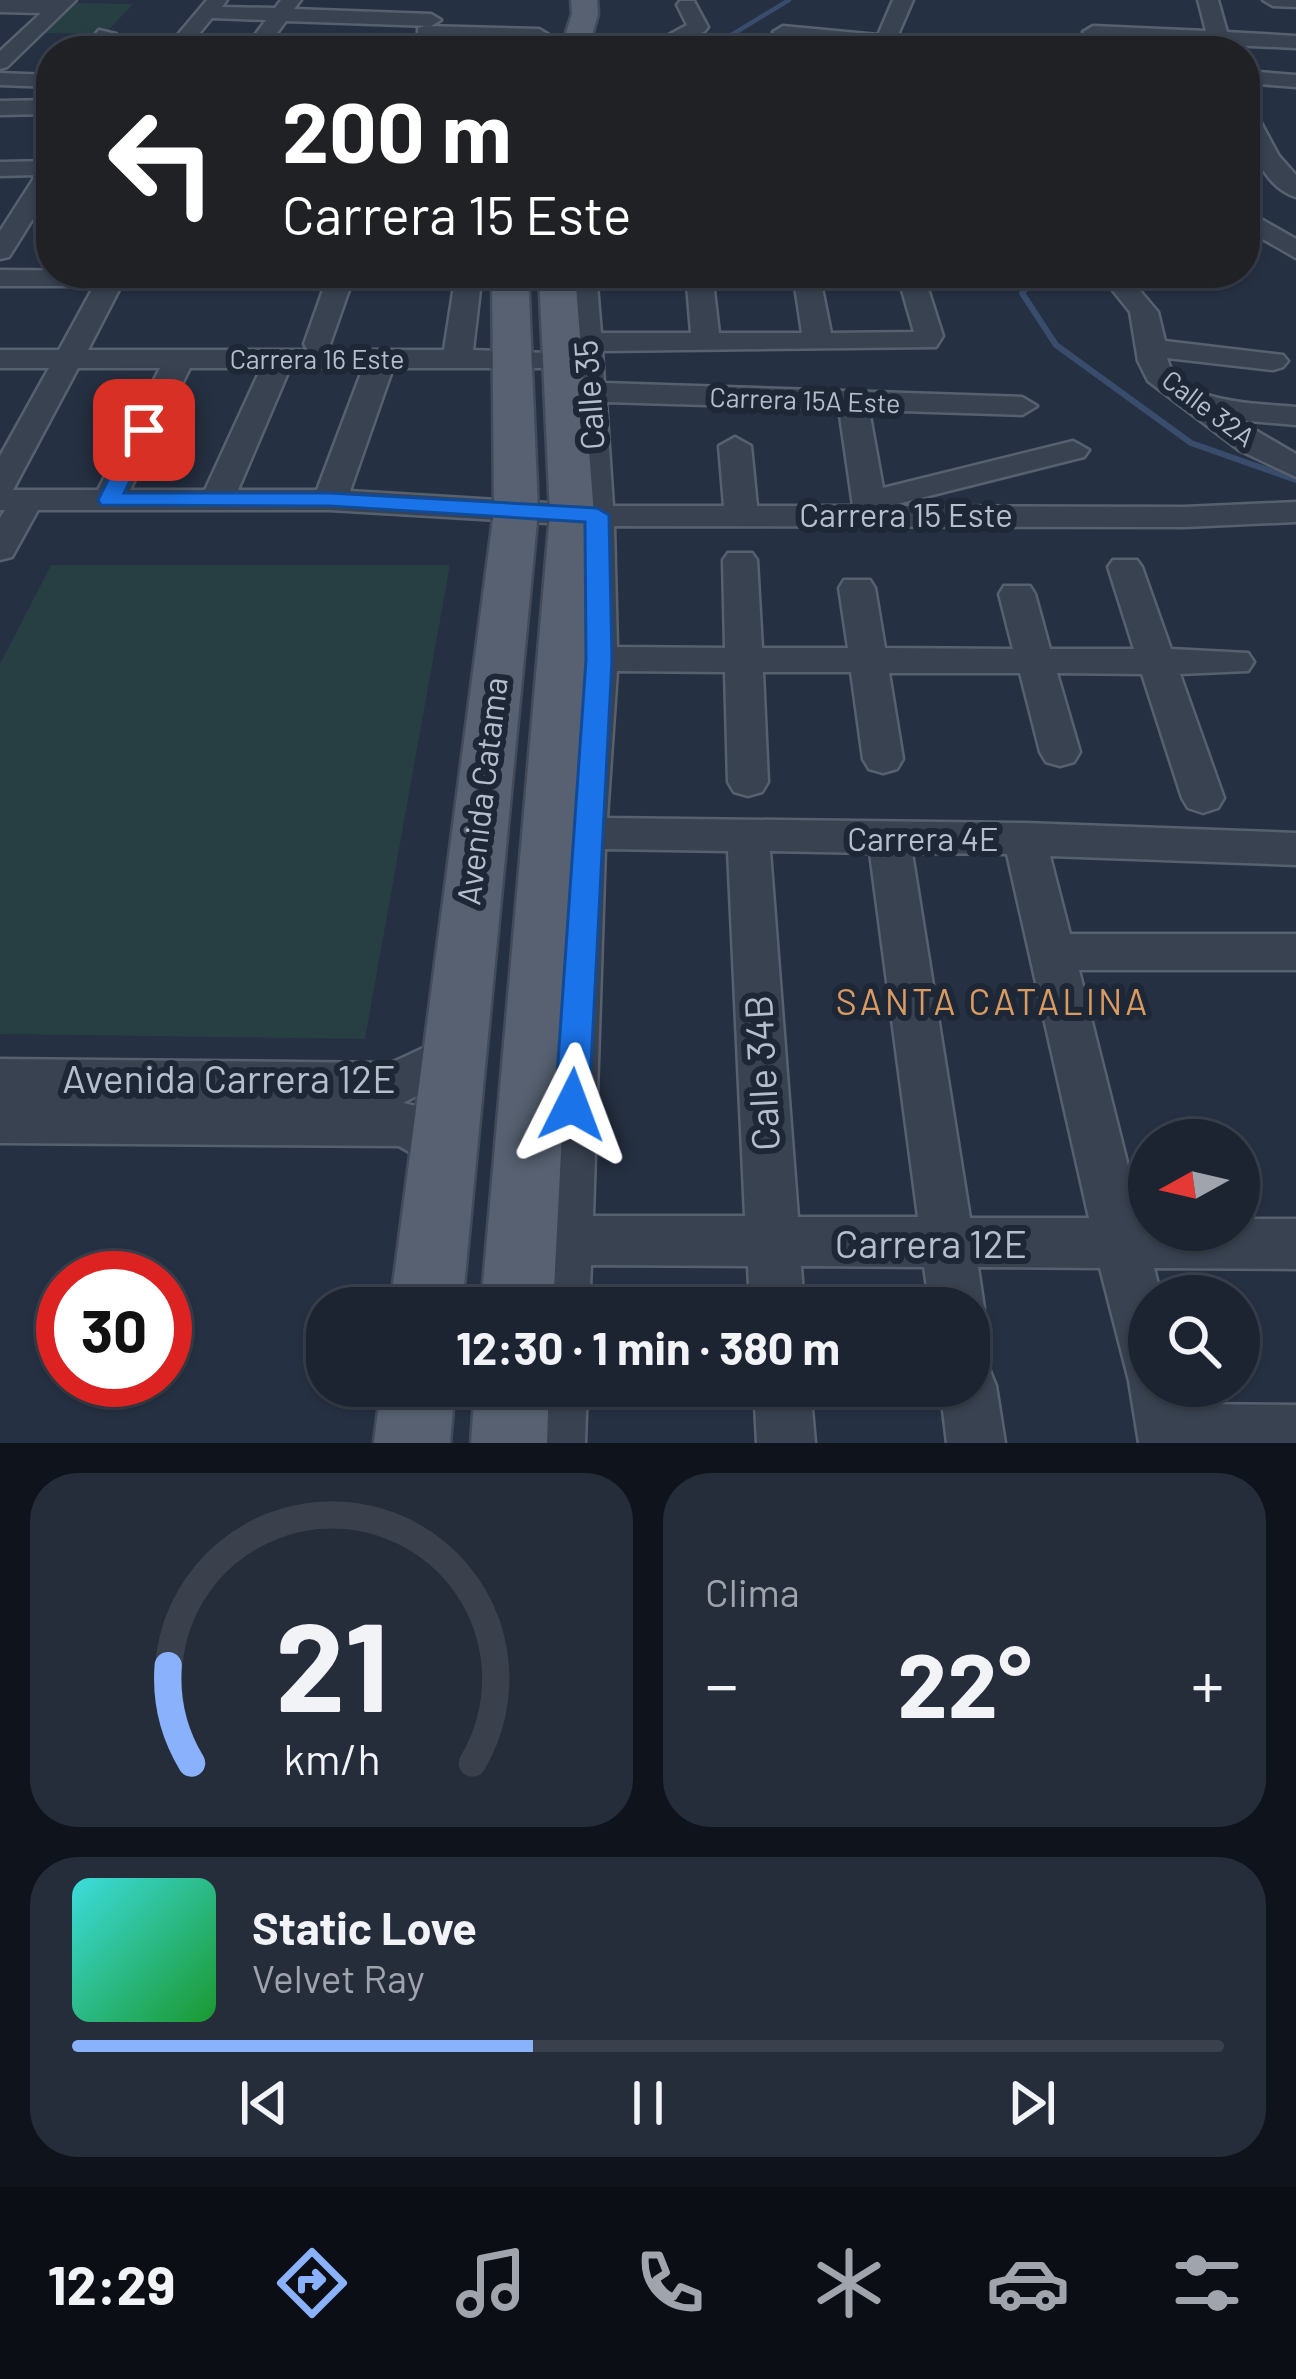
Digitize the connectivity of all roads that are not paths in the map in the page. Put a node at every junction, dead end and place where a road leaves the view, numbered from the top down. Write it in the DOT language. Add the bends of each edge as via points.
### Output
graph roads {
  1 [pos="584,0"];
  2 [pos="903,0"];
  3 [pos="1208,0"];
  4 [pos="1273,0"];
  5 [pos="1296,1"];
  6 [pos="62,4"];
  7 [pos="687,5"];
  8 [pos="0,6"];
  9 [pos="213,6"];
  10 [pos="286,7"];
  11 [pos="548,8"];
  12 [pos="356,17"];
  13 [pos="428,26"];
  14 [pos="782,32"];
  15 [pos="1090,33"];
  16 [pos="187,36"];
  17 [pos="265,36"];
  18 [pos="492,36"];
  19 [pos="539,36"];
  20 [pos="577,36"];
  21 [pos="680,36"];
  22 [pos="811,36"];
  23 [pos="887,36"];
  24 [pos="1123,36"];
  25 [pos="1218,36"];
  26 [pos="1296,43"];
  27 [pos="1260,44"];
  28 [pos="2,77"];
  29 [pos="1260,78"];
  30 [pos="36,80"];
  31 [pos="1296,82"];
  32 [pos="36,107"];
  33 [pos="0,108"];
  34 [pos="1260,145"];
  35 [pos="0,169"];
  36 [pos="36,170"];
  37 [pos="36,188"];
  38 [pos="1296,190"];
  39 [pos="1262,192"];
  40 [pos="9,220"];
  41 [pos="1260,227"];
  42 [pos="1296,250"];
  43 [pos="0,251"];
  44 [pos="36,277"];
  45 [pos="0,278"];
  46 [pos="107,288"];
  47 [pos="337,288"];
  48 [pos="480,288"];
  49 [pos="513,288"];
  50 [pos="552,288"];
  51 [pos="573,288"];
  52 [pos="701,288"];
  53 [pos="809,288"];
  54 [pos="915,288"];
  55 [pos="1119,288"];
  56 [pos="706,341"];
  57 [pos="818,342"];
  58 [pos="0,343"];
  59 [pos="318,344"];
  60 [pos="1150,348"];
  61 [pos="73,350"];
  62 [pos="529,355"];
  63 [pos="0,359"];
  64 [pos="179,360"];
  65 [pos="279,360"];
  66 [pos="381,360"];
  67 [pos="1273,361"];
  68 [pos="853,404"];
  69 [pos="1022,406"];
  70 [pos="1202,407"];
  71 [pos="1296,416"];
  72 [pos="735,446"];
  73 [pos="1072,450"];
  74 [pos="1296,467"];
  75 [pos="8,495"];
  76 [pos="109,500"];
  77 [pos="217,500"];
  78 [pos="330,500"];
  79 [pos="871,508"];
  80 [pos="516,511"];
  81 [pos="1296,512"];
  82 [pos="741,514"];
  83 [pos="584,515"];
  84 [pos="0,550"];
  85 [pos="740,560"];
  86 [pos="1125,567"];
  87 [pos="857,588"];
  88 [pos="1017,594"];
  89 [pos="581,659"];
  90 [pos="742,662"];
  91 [pos="866,662"];
  92 [pos="1157,662"];
  93 [pos="1235,662"];
  94 [pos="1035,663"];
  95 [pos="1060,752"];
  96 [pos="883,759"];
  97 [pos="748,782"];
  98 [pos="1203,798"];
  99 [pos="567,834"];
  100 [pos="748,838"];
  101 [pos="889,839"];
  102 [pos="1025,839"];
  103 [pos="1296,849"];
  104 [pos="1053,952"];
  105 [pos="1296,952"];
  106 [pos="451,1055"];
  107 [pos="0,1080"];
  108 [pos="0,1121"];
  109 [pos="441,1149"];
  110 [pos="566,1240"];
  111 [pos="1120,1242"];
  112 [pos="772,1244"];
  113 [pos="948,1244"];
  114 [pos="1296,1244"];
  115 [pos="1128,1275"];
  116 [pos="428,1287"];
  117 [pos="519,1287"];
  118 [pos="563,1287"];
  119 [pos="775,1287"];
  120 [pos="954,1287"];
  121 [pos="416,1407"];
  122 [pos="511,1407"];
  123 [pos="558,1407"];
  124 [pos="783,1407"];
  125 [pos="971,1407"];
  126 [pos="1163,1421"];
  127 [pos="1296,1433"];
  128 [pos="412,1443"];
  129 [pos="509,1443"];
  130 [pos="556,1443"];
  131 [pos="786,1443"];
  132 [pos="976,1443"];
  1 -- 20 [label="main road"];
  2 -- 23 [label="street"];
  3 -- 25 [label="street"];
  4 -- 5 [label="street"];
  6 -- 8 [label="street"];
  6 -- 28 [label="street"];
  7 -- 21 [label="street" via="698,27"];
  9 -- 10 [label="street"];
  9 -- 16 [label="street"];
  10 -- 12 [label="street"];
  10 -- 17 [label="street"];
  11 -- 19 [label="street"];
  12 -- 13 [label="street"];
  13 -- 18 [label="street"];
  14 -- 22 [label="street"];
  15 -- 24 [label="street"];
  26 -- 27 [label="street"];
  28 -- 30 [label="street"];
  29 -- 31 [label="street"];
  32 -- 33 [label="street"];
  34 -- 38 [label="street"];
  35 -- 36 [label="street"];
  37 -- 40 [label="street"];
  38 -- 39 [label="street"];
  40 -- 43 [label="street"];
  41 -- 42 [label="street"];
  44 -- 45 [label="street"];
  46 -- 61 [label="street"];
  47 -- 59 [label="street"];
  48 -- 62 [label="street"];
  49 -- 62 [label="main road, Avenida Catama"];
  50 -- 62 [label="main road, Avenida Catama"];
  51 -- 62 [label="street, Calle 35"];
  52 -- 56 [label="street"];
  53 -- 57 [label="street"];
  54 -- 57 [label="street, Carrera 16 Este" via="929,336 916,343"];
  55 -- 60 [label="street, Calle 32A" via="1148,319"];
  56 -- 57 [label="street, Carrera 16 Este"];
  56 -- 62 [label="street, Carrera 16 Este"];
  58 -- 61 [label="street, Carrera 16 Este"];
  59 -- 61 [label="street, Carrera 16 Este"];
  59 -- 62 [label="street, Carrera 16 Este"];
  60 -- 67 [label="street"];
  60 -- 70 [label="street, Calle 32A" via="1158,375"];
  61 -- 63 [label="street, Carrera 16 Este"];
  61 -- 64 [label="street, Carrera 16 Este"];
  61 -- 75 [label="street"];
  62 -- 66 [label="street, Carrera 16 Este"];
  62 -- 68 [label="street, Carrera 15A Este"];
  62 -- 80 [label="main road, Avenida Catama"];
  62 -- 83 [label="main road, Avenida Catama"];
  64 -- 65 [label="street, Carrera 16 Este"];
  64 -- 76 [label="street"];
  65 -- 66 [label="street, Carrera 16 Este"];
  65 -- 77 [label="street"];
  66 -- 78 [label="street"];
  68 -- 69 [label="street, Carrera 15A Este"];
  68 -- 79 [label="street"];
  70 -- 71 [label="street"];
  70 -- 74 [label="street, Calle 32A"];
  72 -- 82 [label="street"];
  73 -- 79 [label="street"];
  75 -- 76 [label="street, Carrera 15 Este"];
  75 -- 84 [label="street"];
  76 -- 77 [label="street, Carrera 15 Este"];
  77 -- 78 [label="street, Carrera 15 Este"];
  78 -- 80 [label="street, Carrera 15 Este"];
  79 -- 81 [label="street, Carrera 15 Este"];
  79 -- 82 [label="street, Carrera 15 Este"];
  80 -- 83 [label="street, Carrera 15 Este"];
  80 -- 106 [label="main road, Avenida Catama"];
  82 -- 83 [label="street, Carrera 15 Este"];
  83 -- 89 [label="main road, Avenida Catama"];
  85 -- 90 [label="street"];
  86 -- 92 [label="street"];
  87 -- 91 [label="street"];
  88 -- 94 [label="street"];
  89 -- 90 [label="street"];
  89 -- 99 [label="main road, Avenida Catama"];
  90 -- 91 [label="street"];
  90 -- 97 [label="street"];
  91 -- 94 [label="street"];
  91 -- 96 [label="street"];
  92 -- 93 [label="street"];
  92 -- 94 [label="street"];
  92 -- 98 [label="street"];
  94 -- 95 [label="street"];
  99 -- 100 [label="street, Carrera 4E"];
  99 -- 110 [label="street"];
  99 -- 117 [label="main road, Avenida Catama"];
  100 -- 101 [label="street, Carrera 4E"];
  100 -- 112 [label="street, Calle 34B"];
  101 -- 102 [label="street, Carrera 4E"];
  101 -- 113 [label="street"];
  102 -- 103 [label="street, Carrera 4E"];
  102 -- 104 [label="street"];
  104 -- 105 [label="street"];
  104 -- 111 [label="street"];
  106 -- 107 [label="street, Avenida Carrera 12E" via="398,1084"];
  106 -- 109 [label="main road, Avenida Catama"];
  108 -- 109 [label="street, Avenida Carrera 12E" via="372,1123 409,1126"];
  109 -- 116 [label="main road, Avenida Catama"];
  110 -- 112 [label="street, Carrera 12E"];
  110 -- 118 [label="street"];
  111 -- 113 [label="street, Carrera 12E"];
  111 -- 114 [label="street, Carrera 12E"];
  111 -- 115 [label="street"];
  112 -- 113 [label="street, Carrera 12E"];
  112 -- 119 [label="street, Calle 34B"];
  113 -- 120 [label="street"];
  121 -- 128 [label="main road"];
  122 -- 129 [label="main road"];
  123 -- 130 [label="street"];
  124 -- 131 [label="street"];
  125 -- 132 [label="street"];
  126 -- 127 [label="street"];
}
